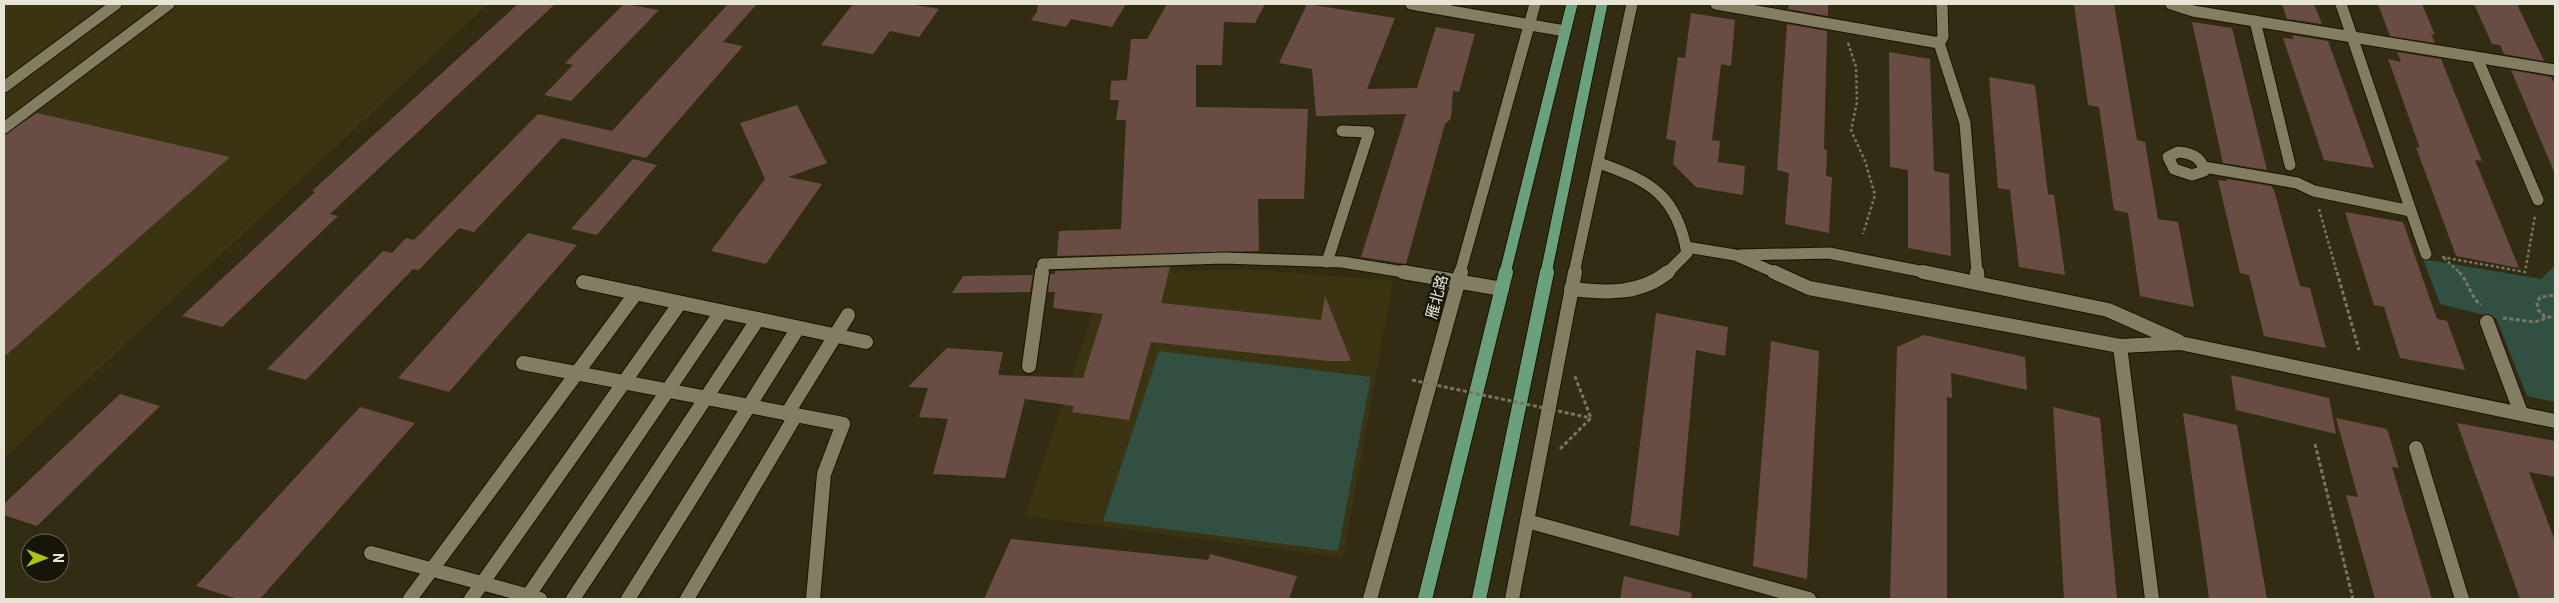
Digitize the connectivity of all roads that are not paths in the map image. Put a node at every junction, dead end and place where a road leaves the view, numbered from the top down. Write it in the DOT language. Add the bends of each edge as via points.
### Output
graph roads {
  1 [pos="116,4"];
  2 [pos="169,4"];
  3 [pos="1411,4"];
  4 [pos="1535,4"];
  5 [pos="1572,4"];
  6 [pos="1602,4"];
  7 [pos="1632,4"];
  8 [pos="1716,4"];
  9 [pos="1942,4"];
  10 [pos="2171,4"];
  11 [pos="2341,4"];
  12 [pos="2255,21"];
  13 [pos="1529,25"];
  14 [pos="1565,31"];
  15 [pos="2354,37"];
  16 [pos="1939,43"];
  17 [pos="2477,58"];
  18 [pos="2555,70"];
  19 [pos="4,87"];
  20 [pos="4,128"];
  21 [pos="1342,131"];
  22 [pos="1599,163"];
  23 [pos="2290,165"];
  24 [pos="2204,167"];
  25 [pos="2538,200"];
  26 [pos="2411,211"];
  27 [pos="1686,247"];
  28 [pos="2426,254"];
  29 [pos="1735,255"];
  30 [pos="1327,262"];
  31 [pos="1458,281"];
  32 [pos="583,282"];
  33 [pos="1978,283"];
  34 [pos="1502,288"];
  35 [pos="1571,289"];
  36 [pos="636,293"];
  37 [pos="680,303"];
  38 [pos="721,312"];
  39 [pos="848,315"];
  40 [pos="758,319"];
  41 [pos="2492,320"];
  42 [pos="798,328"];
  43 [pos="835,336"];
  44 [pos="866,342"];
  45 [pos="2180,343"];
  46 [pos="2120,346"];
  47 [pos="523,363"];
  48 [pos="1029,366"];
  49 [pos="578,374"];
  50 [pos="622,382"];
  51 [pos="668,391"];
  52 [pos="707,398"];
  53 [pos="750,406"];
  54 [pos="2521,413"];
  55 [pos="792,415"];
  56 [pos="2555,421"];
  57 [pos="2416,448"];
  58 [pos="1527,521"];
  59 [pos="371,553"];
  60 [pos="432,570"];
  61 [pos="482,584"];
  62 [pos="532,598"];
  63 [pos="410,599"];
  64 [pos="471,599"];
  65 [pos="574,599"];
  66 [pos="628,599"];
  67 [pos="687,599"];
  68 [pos="813,599"];
  69 [pos="1370,599"];
  70 [pos="1425,599"];
  71 [pos="1479,599"];
  72 [pos="1512,599"];
  73 [pos="1809,599"];
  74 [pos="2152,599"];
  75 [pos="2462,599"];
  1 -- 19 [label="street"];
  2 -- 20 [label="street"];
  3 -- 13 [label="street"];
  4 -- 13 [label="street, 雁北路"];
  5 -- 14 [label="main road"];
  6 -- 71 [label="main road"];
  7 -- 22 [label="street"];
  8 -- 16 [label="street"];
  9 -- 16 [label="street" via="1943,37"];
  10 -- 12 [label="street"];
  11 -- 15 [label="street"];
  12 -- 15 [label="street"];
  12 -- 23 [label="street"];
  13 -- 14 [label="street"];
  13 -- 31 [label="street, 雁北路"];
  14 -- 34 [label="main road"];
  15 -- 17 [label="street"];
  15 -- 26 [label="street"];
  16 -- 33 [label="street" via="1965,123"];
  17 -- 18 [label="street"];
  17 -- 25 [label="street"];
  21 -- 30 [label="street" via="1369,132"];
  22 -- 27 [label="street" via="1648,184 1667,201 1679,220"];
  22 -- 35 [label="street"];
  24 -- 26 [label="street" via="2297,183 2314,191"];
  26 -- 28 [label="street"];
  27 -- 29 [label="street"];
  27 -- 35 [label="street" via="1687,253 1674,270 1654,283 1610,293"];
  29 -- 33 [label="street" via="1829,253"];
  29 -- 46 [label="street" via="1809,288"];
  30 -- 31 [label="street"];
  30 -- 48 [label="street" via="1224,258 1043,264"];
  31 -- 34 [label="street"];
  31 -- 69 [label="street, 雁北路"];
  32 -- 36 [label="street"];
  33 -- 45 [label="street" via="2108,310"];
  34 -- 70 [label="main road"];
  35 -- 58 [label="street"];
  36 -- 37 [label="street"];
  36 -- 49 [label="street"];
  37 -- 38 [label="street"];
  37 -- 50 [label="street"];
  38 -- 40 [label="street"];
  38 -- 51 [label="street"];
  39 -- 43 [label="street"];
  40 -- 42 [label="street"];
  40 -- 52 [label="street"];
  41 -- 54 [label="street"];
  42 -- 43 [label="street"];
  42 -- 53 [label="street"];
  43 -- 44 [label="street"];
  43 -- 55 [label="street"];
  45 -- 46 [label="street"];
  45 -- 54 [label="street"];
  46 -- 74 [label="street"];
  47 -- 49 [label="street"];
  49 -- 50 [label="street"];
  49 -- 60 [label="street"];
  50 -- 51 [label="street"];
  50 -- 61 [label="street"];
  51 -- 52 [label="street"];
  51 -- 62 [label="street"];
  52 -- 53 [label="street"];
  52 -- 65 [label="street"];
  53 -- 55 [label="street"];
  53 -- 66 [label="street"];
  54 -- 56 [label="street"];
  55 -- 67 [label="street"];
  55 -- 68 [label="street" via="843,424 824,474"];
  57 -- 75 [label="street"];
  58 -- 72 [label="street"];
  58 -- 73 [label="street"];
  59 -- 60 [label="street"];
  60 -- 61 [label="street"];
  60 -- 63 [label="street"];
  61 -- 62 [label="street"];
  61 -- 64 [label="street"];
}
